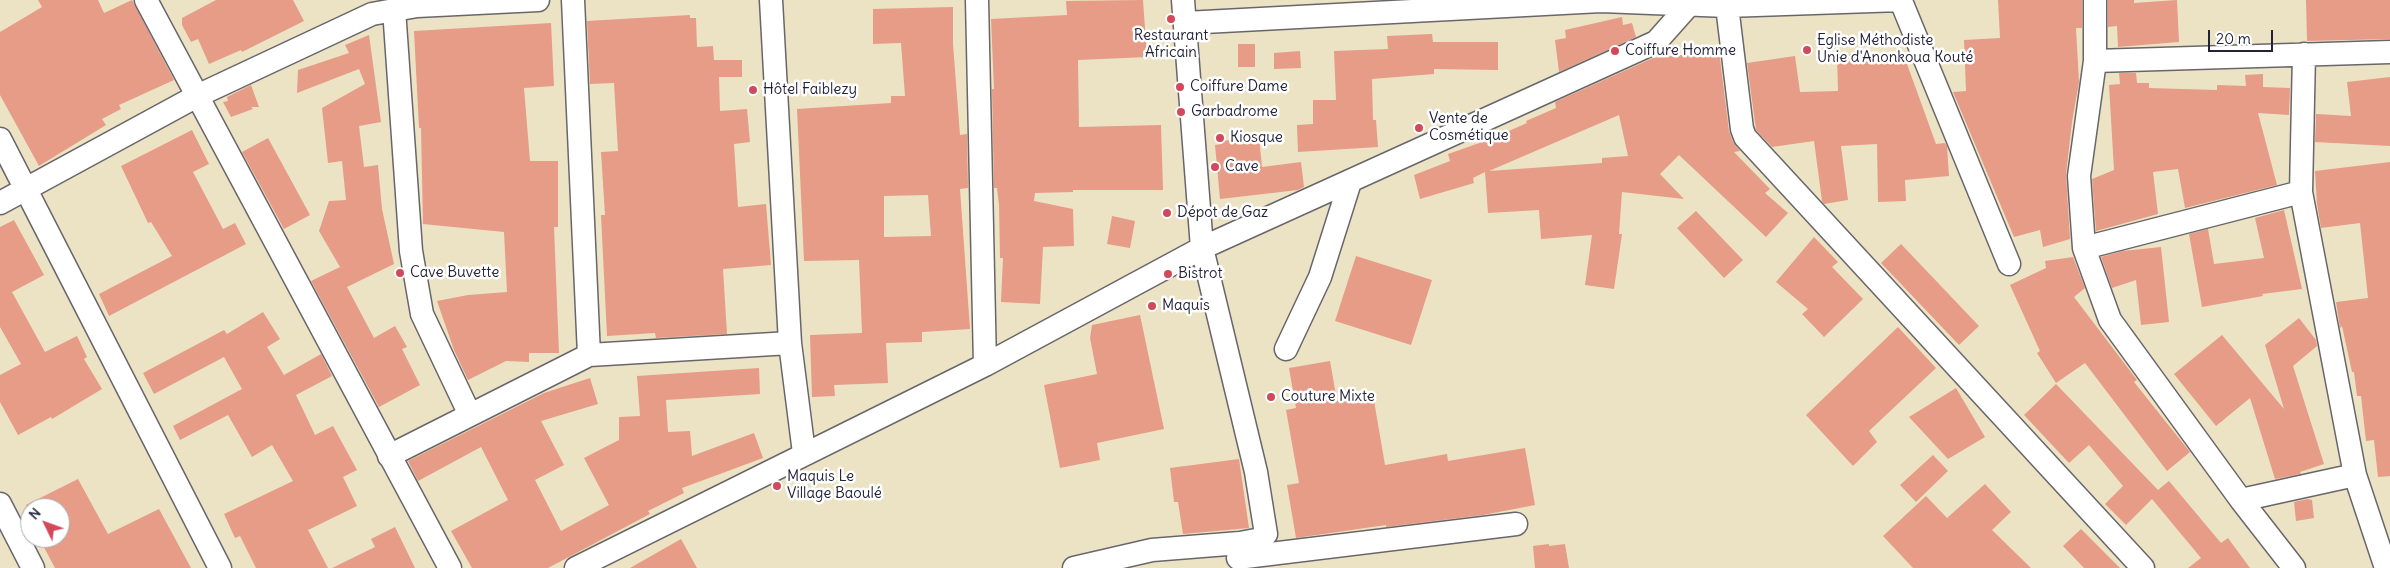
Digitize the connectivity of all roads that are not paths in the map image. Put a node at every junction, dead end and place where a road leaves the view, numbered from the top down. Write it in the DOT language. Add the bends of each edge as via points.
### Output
graph roads {
  1 [pos="146,0"];
  2 [pos="538,0"];
  3 [pos="573,0"];
  4 [pos="771,0"];
  5 [pos="977,0"];
  6 [pos="1183,0"];
  7 [pos="1901,0"];
  8 [pos="2094,0"];
  9 [pos="1688,6"];
  10 [pos="1726,6"];
  11 [pos="394,9"];
  12 [pos="1185,23"];
  13 [pos="2390,52"];
  14 [pos="2304,54"];
  15 [pos="2095,61"];
  16 [pos="197,96"];
  17 [pos="0,140"];
  18 [pos="1350,182"];
  19 [pos="27,190"];
  20 [pos="2301,192"];
  21 [pos="0,203"];
  22 [pos="1202,248"];
  23 [pos="2084,248"];
  24 [pos="2009,264"];
  25 [pos="790,343"];
  26 [pos="1286,348"];
  27 [pos="589,356"];
  28 [pos="985,365"];
  29 [pos="470,414"];
  30 [pos="804,453"];
  31 [pos="389,456"];
  32 [pos="2355,475"];
  33 [pos="2241,500"];
  34 [pos="0,504"];
  35 [pos="1516,524"];
  36 [pos="1238,556"];
  37 [pos="33,568"];
  38 [pos="220,568"];
  39 [pos="450,568"];
  40 [pos="576,568"];
  41 [pos="1074,568"];
  42 [pos="2144,568"];
  43 [pos="2294,568"];
  44 [pos="2386,568"];
  1 -- 16 [label="street"];
  2 -- 11 [label="street"];
  3 -- 27 [label="street"];
  4 -- 25 [label="street"];
  5 -- 28 [label="street"];
  6 -- 12 [label="street"];
  7 -- 10 [label="street"];
  7 -- 24 [label="street"];
  8 -- 15 [label="street"];
  9 -- 10 [label="street"];
  9 -- 12 [label="street" via="1601,1"];
  9 -- 18 [label="street" via="1656,42"];
  10 -- 42 [label="street" via="1745,137"];
  11 -- 16 [label="street" via="372,14"];
  11 -- 29 [label="street" via="411,250 422,314"];
  12 -- 22 [label="street"];
  13 -- 14 [label="street"];
  14 -- 15 [label="street"];
  14 -- 20 [label="street"];
  15 -- 23 [label="street" via="2079,176"];
  16 -- 19 [label="street"];
  16 -- 31 [label="street"];
  17 -- 19 [label="street"];
  18 -- 22 [label="street"];
  18 -- 26 [label="street" via="1320,277"];
  19 -- 21 [label="street"];
  19 -- 38 [label="street"];
  20 -- 23 [label="street"];
  20 -- 32 [label="street"];
  22 -- 28 [label="street"];
  22 -- 36 [label="street" via="1256,472 1266,534"];
  23 -- 33 [label="street" via="2110,320"];
  25 -- 27 [label="street"];
  25 -- 30 [label="street"];
  27 -- 29 [label="street"];
  28 -- 30 [label="street"];
  29 -- 31 [label="street"];
  30 -- 40 [label="street"];
  31 -- 39 [label="street"];
  32 -- 33 [label="street"];
  32 -- 44 [label="street"];
  33 -- 43 [label="street"];
  34 -- 37 [label="street"];
  35 -- 36 [label="street"];
  36 -- 41 [label="street" via="1152,550"];
}
